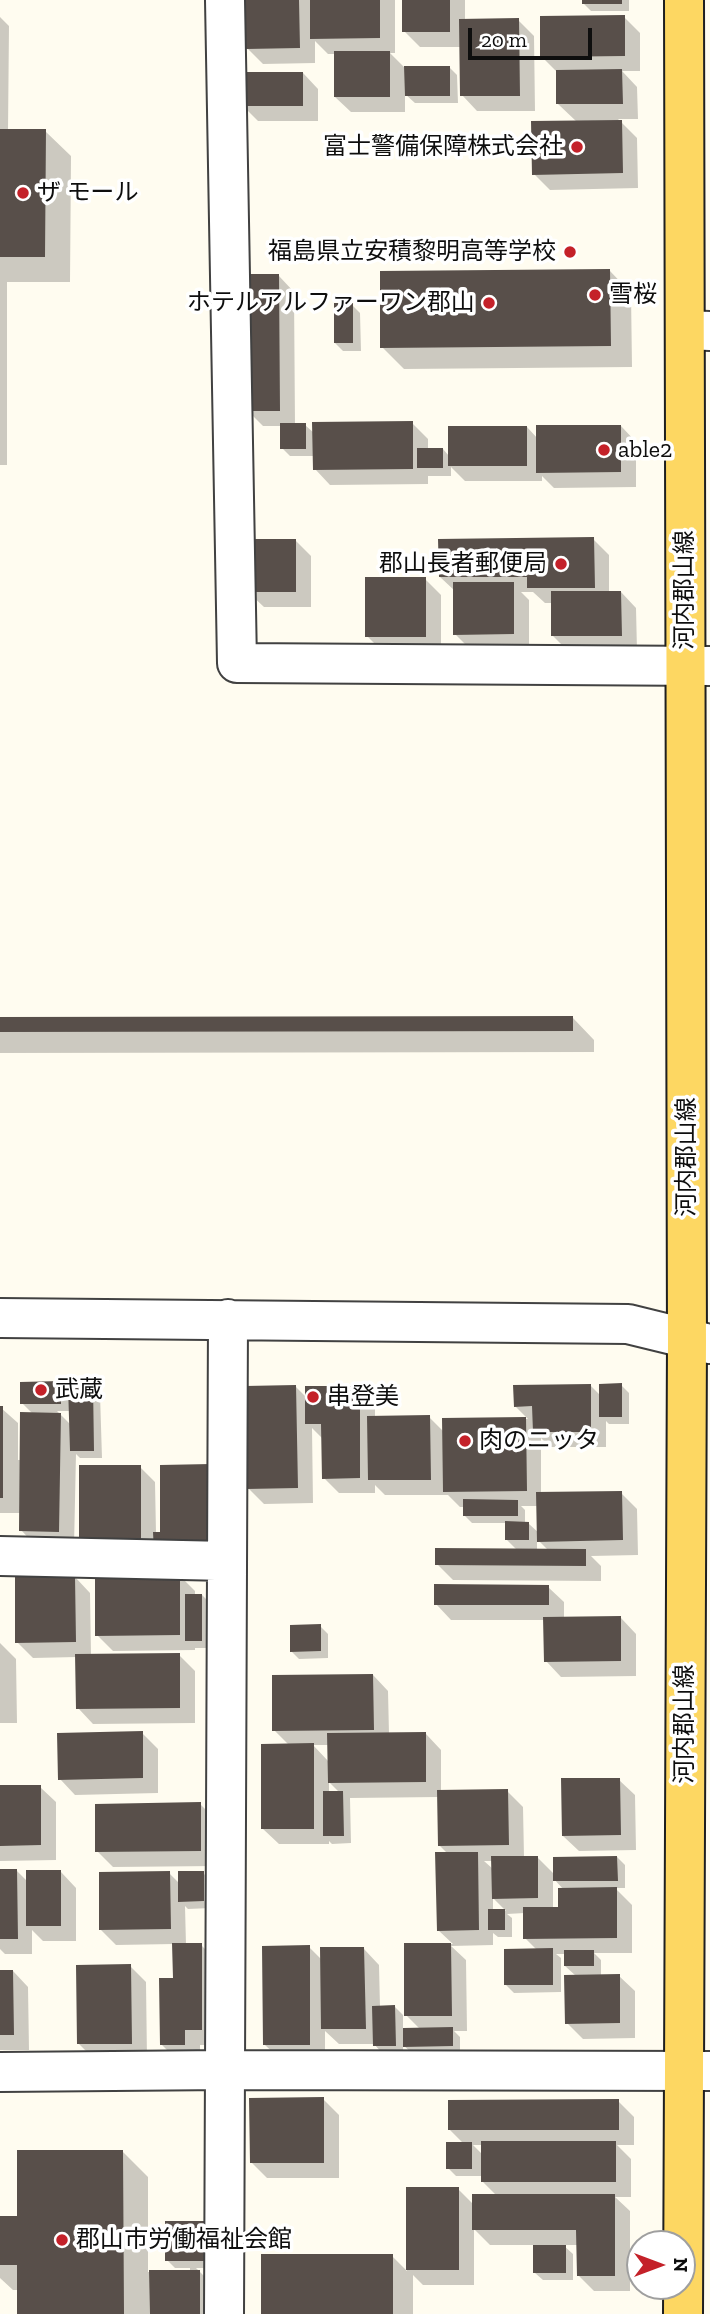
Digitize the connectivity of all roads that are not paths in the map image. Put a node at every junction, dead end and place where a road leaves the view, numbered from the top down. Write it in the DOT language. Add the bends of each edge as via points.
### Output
graph roads {
  1 [pos="225,0"];
  2 [pos="684,0"];
  3 [pos="697,331"];
  4 [pos="698,666"];
  5 [pos="0,1318"];
  6 [pos="228,1319"];
  7 [pos="699,1342"];
  8 [pos="0,1556"];
  9 [pos="227,1561"];
  10 [pos="226,2070"];
  11 [pos="696,2071"];
  12 [pos="0,2073"];
  13 [pos="224,2314"];
  14 [pos="682,2314"];
  1 -- 4 [label="street" via="237,663"];
  2 -- 3 [label="main road, 河内郡山線"];
  3 -- 4 [label="main road, 河内郡山線"];
  4 -- 7 [label="main road, 河内郡山線"];
  5 -- 6 [label="street"];
  6 -- 7 [label="street" via="628,1325"];
  6 -- 9 [label="street"];
  7 -- 11 [label="main road, 河内郡山線"];
  8 -- 9 [label="street"];
  9 -- 10 [label="street"];
  10 -- 11 [label="street"];
  10 -- 12 [label="street"];
  10 -- 13 [label="street"];
  11 -- 14 [label="main road, 河内郡山線"];
}
